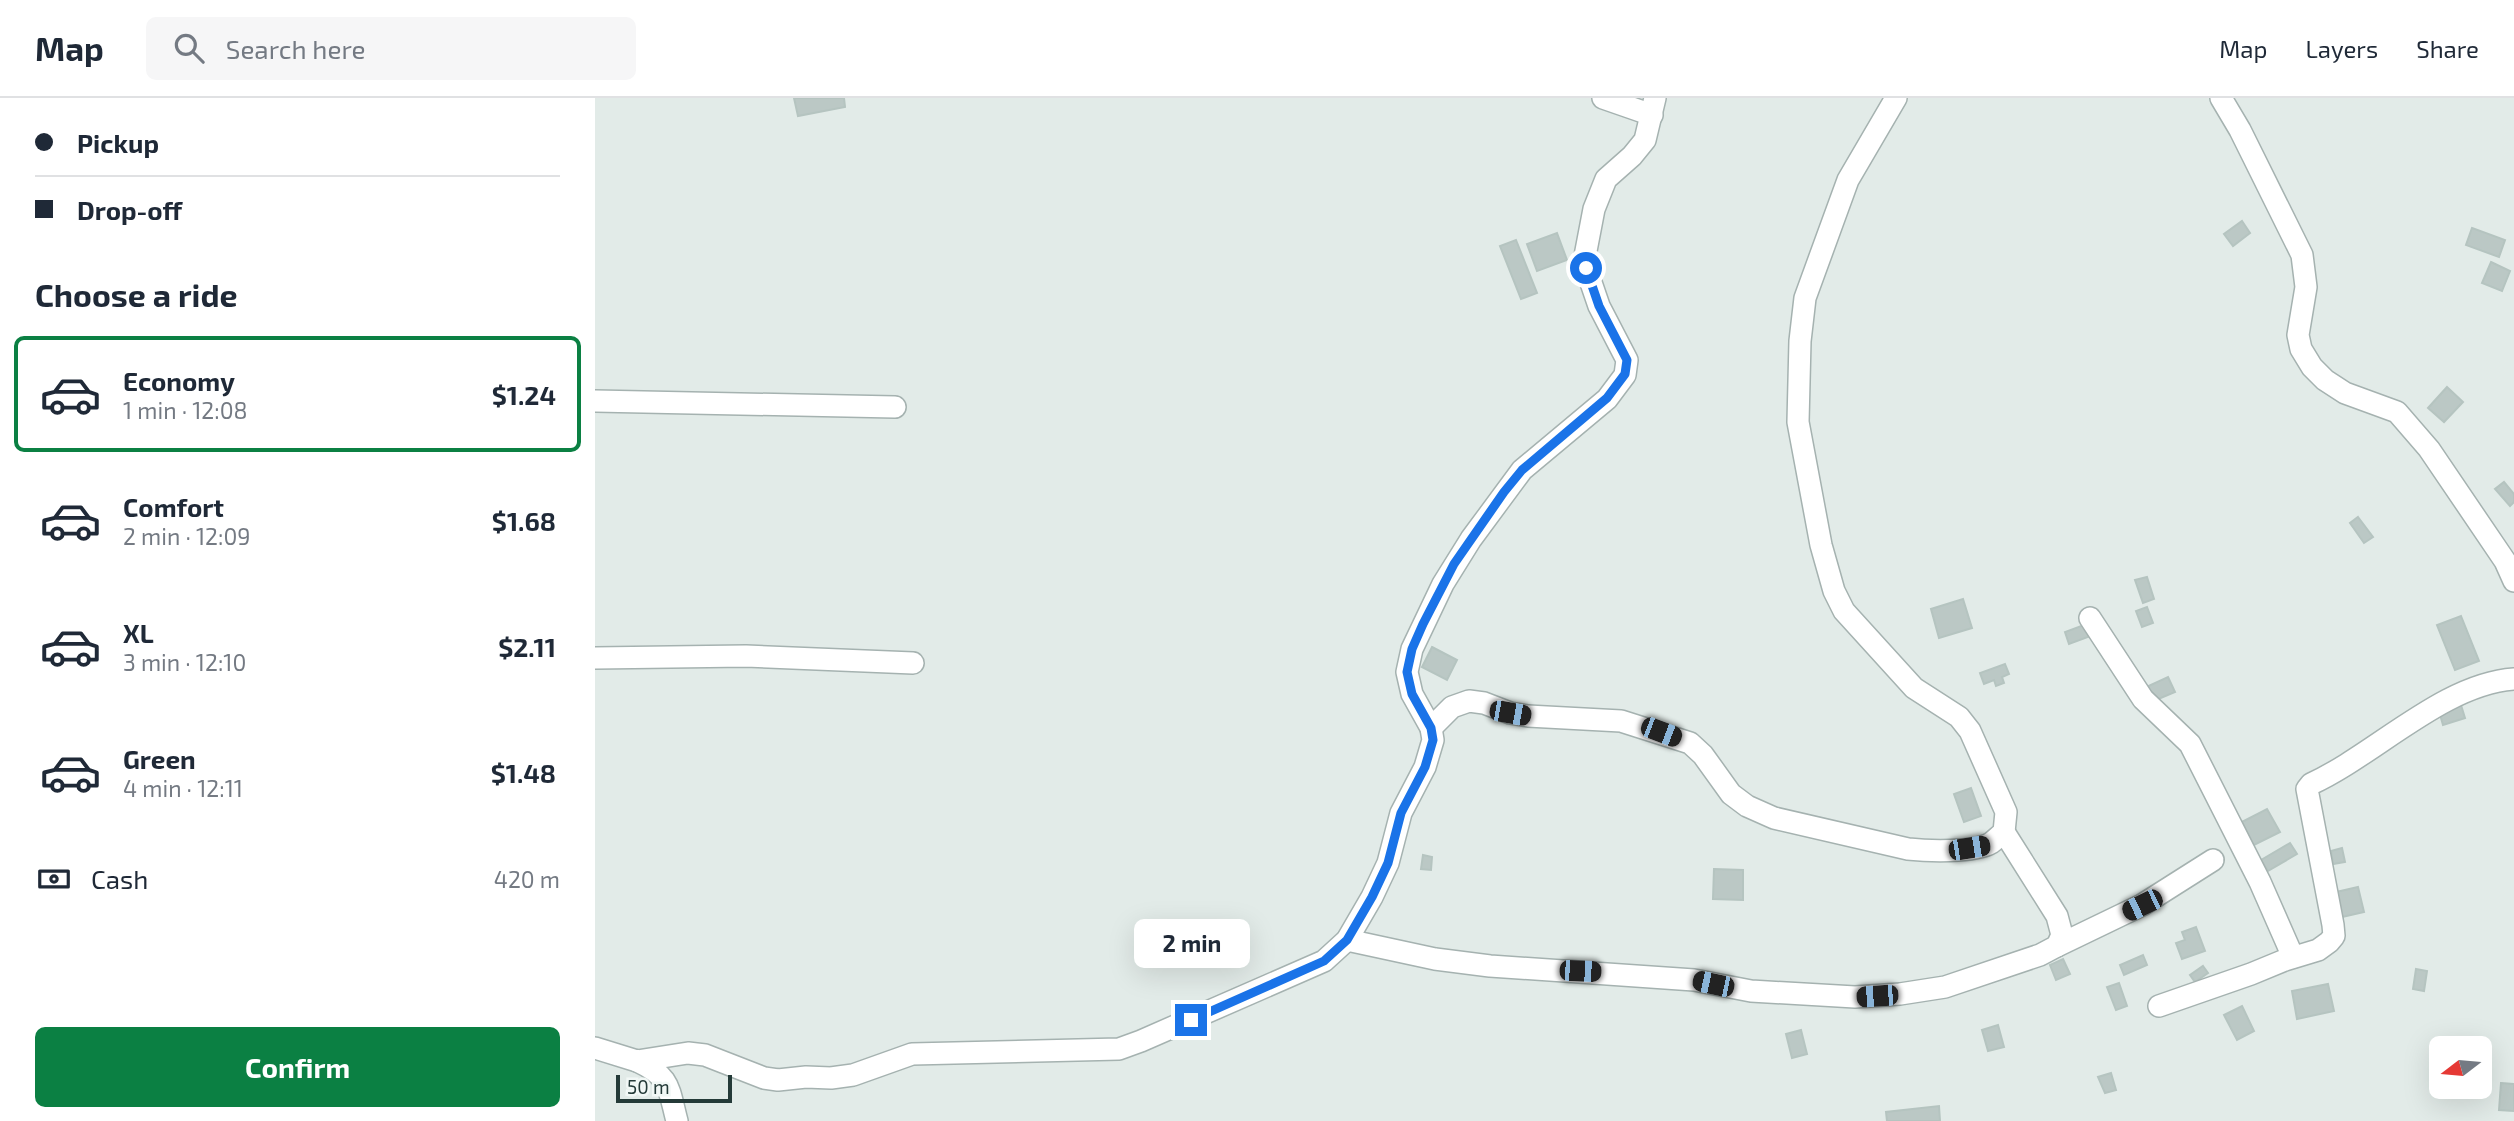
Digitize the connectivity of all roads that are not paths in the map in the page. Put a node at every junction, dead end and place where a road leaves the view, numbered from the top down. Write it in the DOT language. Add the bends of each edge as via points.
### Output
graph roads {
  1 [pos="1603,98"];
  2 [pos="1896,98"];
  3 [pos="2221,98"];
  4 [pos="1654,106"];
  5 [pos="595,401"];
  6 [pos="895,407"];
  7 [pos="2514,581"];
  8 [pos="2090,618"];
  9 [pos="595,658"];
  10 [pos="913,663"];
  11 [pos="2514,679"];
  12 [pos="1431,728"];
  13 [pos="2004,832"];
  14 [pos="2213,860"];
  15 [pos="1347,940"];
  16 [pos="2057,946"];
  17 [pos="2293,957"];
  18 [pos="2159,1006"];
  19 [pos="595,1048"];
  20 [pos="637,1060"];
  21 [pos="677,1121"];
  1 -- 4 [label="street"];
  2 -- 13 [label="street" via="1848,180 1805,298 1798,422 1821,545 1844,611 1914,688 1959,717 1970,731 2006,812"];
  3 -- 7 [label="street" via="2302,255 2306,287 2298,335 2301,349 2325,380 2345,393 2397,412 2429,449"];
  4 -- 12 [label="street" via="1645,140 1606,179 1594,209 1585,256 1599,306 1627,360 1625,374 1607,398 1522,470 1454,564 1412,649 1407,672 1412,694"];
  5 -- 6 [label="street"];
  8 -- 17 [label="street" via="2143,699 2190,744"];
  9 -- 10 [label="street" via="772,657"];
  11 -- 17 [label="street" via="2463,692 2444,702 2307,789 2334,936 2318,950"];
  12 -- 13 [label="street" via="1452,707 1469,701 1528,716 1621,721 1690,743 1731,794 1774,818 1927,851 1989,845"];
  12 -- 15 [label="street" via="1433,740 1425,767 1401,813 1388,863"];
  13 -- 16 [label="street" via="2057,916 2062,935"];
  14 -- 16 [label="street" via="2142,905"];
  15 -- 16 [label="street" via="1490,965 1648,975 1763,993 1855,997 1945,986"];
  15 -- 20 [label="street" via="1324,961 1119,1049 912,1054 853,1075 778,1080 705,1055"];
  17 -- 18 [label="street"];
  19 -- 20 [label="street"];
  20 -- 21 [label="street" via="667,1083"];
}
